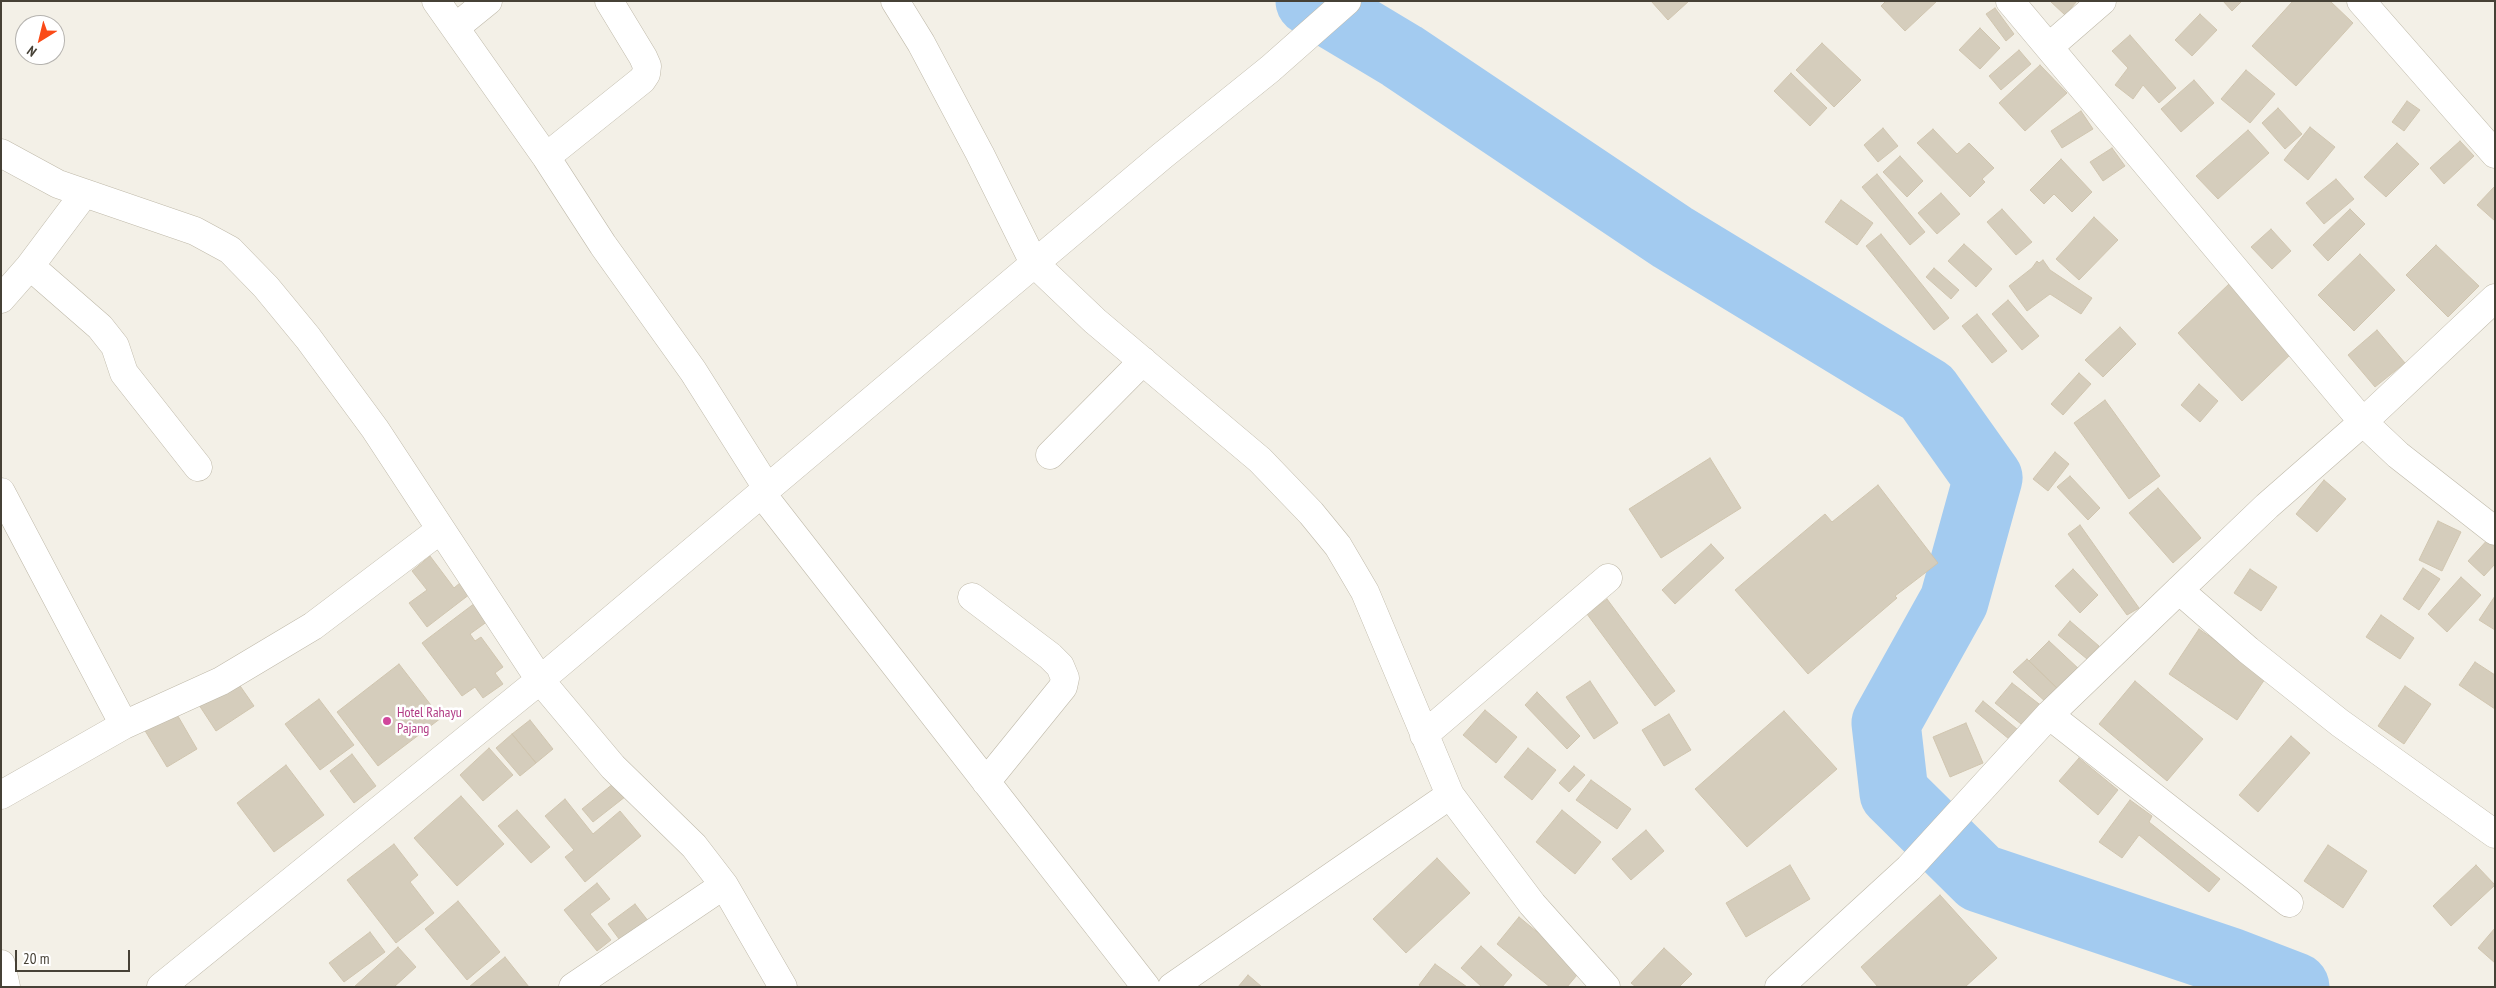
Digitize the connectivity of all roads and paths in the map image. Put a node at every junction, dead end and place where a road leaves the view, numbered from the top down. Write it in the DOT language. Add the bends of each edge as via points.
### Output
graph roads {
  1 [pos="436,1"];
  2 [pos="488,1"];
  3 [pos="609,1"];
  4 [pos="895,1"];
  5 [pos="1347,1"];
  6 [pos="2010,1"];
  7 [pos="2102,1"];
  8 [pos="2361,1"];
  9 [pos="456,27"];
  10 [pos="2050,47"];
  11 [pos="1,153"];
  12 [pos="2495,154"];
  13 [pos="546,158"];
  14 [pos="84,194"];
  15 [pos="1034,263"];
  16 [pos="30,266"];
  17 [pos="2495,298"];
  18 [pos="1,299"];
  19 [pos="1143,361"];
  20 [pos="2363,422"];
  21 [pos="1050,455"];
  22 [pos="198,467"];
  23 [pos="765,491"];
  24 [pos="1,492"];
  25 [pos="440,530"];
  26 [pos="2495,531"];
  27 [pos="1608,578"];
  28 [pos="2179,590"];
  29 [pos="972,597"];
  30 [pos="540,680"];
  31 [pos="2049,715"];
  32 [pos="124,725"];
  33 [pos="1424,735"];
  34 [pos="986,782"];
  35 [pos="1,795"];
  36 [pos="1450,795"];
  37 [pos="2495,834"];
  38 [pos="724,885"];
  39 [pos="2289,903"];
  40 [pos="1,964"];
  41 [pos="6,987"];
  42 [pos="161,987"];
  43 [pos="573,987"];
  44 [pos="783,987"];
  45 [pos="1146,987"];
  46 [pos="1172,987"];
  47 [pos="1606,987"];
  48 [pos="1779,987"];
  1 -- 9 [label="street"];
  2 -- 9 [label="street"];
  3 -- 13 [label="street" via="643,57 646,74"];
  4 -- 15 [label="street" via="976,146"];
  5 -- 15 [label="street" via="1289,53"];
  6 -- 10 [label="street"];
  7 -- 10 [label="street"];
  8 -- 12 [label="street"];
  9 -- 13 [label="street"];
  10 -- 20 [label="street"];
  11 -- 14 [label="street" via="44,178"];
  13 -- 23 [label="street" via="603,245 693,371"];
  14 -- 16 [label="street"];
  14 -- 25 [label="street" via="195,231 230,250 266,286 308,338 375,429"];
  15 -- 19 [label="street"];
  15 -- 23 [label="street"];
  16 -- 18 [label="street"];
  16 -- 22 [label="street" via="100,327 115,346 124,373"];
  17 -- 20 [label="street"];
  19 -- 21 [label="street"];
  19 -- 33 [label="street" via="1260,460 1338,546 1365,592"];
  20 -- 26 [label="street" via="2398,455"];
  20 -- 28 [label="street" via="2267,506"];
  23 -- 30 [label="street"];
  23 -- 34 [label="street"];
  24 -- 32 [label="street"];
  25 -- 30 [label="street"];
  25 -- 32 [label="street" via="313,626 221,681"];
  27 -- 33 [label="street"];
  28 -- 31 [label="street"];
  28 -- 37 [label="street" via="2248,650 2340,722"];
  29 -- 34 [label="street" via="1050,656 1060,666 1065,678 1062,687"];
  30 -- 38 [label="street" via="613,767 694,846"];
  30 -- 42 [label="street"];
  31 -- 39 [label="street"];
  31 -- 48 [label="street" via="1909,868"];
  32 -- 35 [label="street"];
  33 -- 36 [label="street"];
  34 -- 45 [label="street"];
  36 -- 46 [label="street"];
  36 -- 47 [label="street" via="1532,904"];
  38 -- 43 [label="street"];
  38 -- 44 [label="street"];
  40 -- 41 [label="street"];
}
